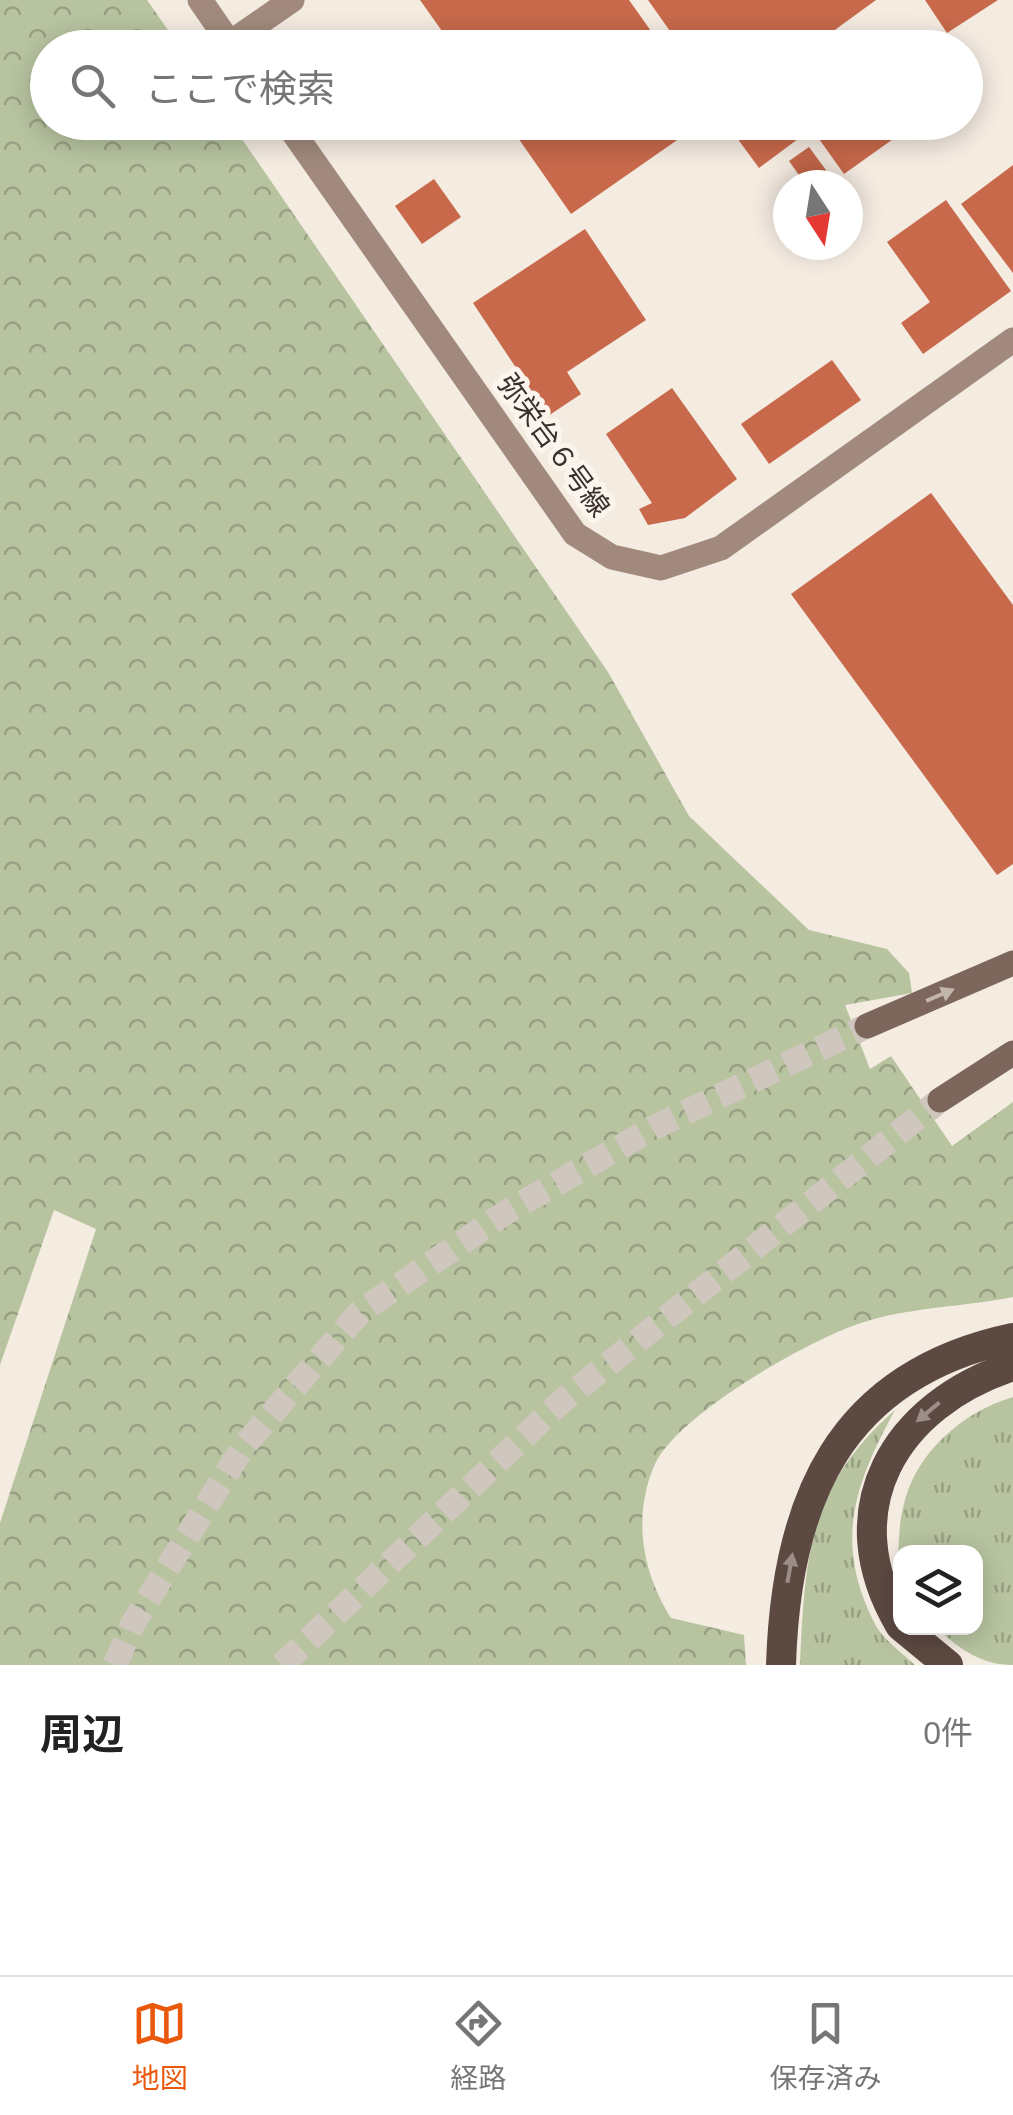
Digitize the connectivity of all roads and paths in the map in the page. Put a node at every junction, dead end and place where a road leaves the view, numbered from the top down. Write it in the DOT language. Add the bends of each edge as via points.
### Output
graph roads {
  1 [pos="200,0"];
  2 [pos="292,0"];
  3 [pos="221,30"];
  4 [pos="252,30"];
  5 [pos="299,140"];
  6 [pos="1013,340"];
  7 [pos="1013,964"];
  8 [pos="867,1026"];
  9 [pos="1013,1053"];
  10 [pos="940,1100"];
  11 [pos="1013,1338"];
  12 [pos="1013,1366"];
  13 [pos="893,1611"];
  14 [pos="913,1635"];
  15 [pos="781,1665"];
  16 [pos="948,1665"];
  1 -- 3 [label="street"];
  2 -- 4 [label="street"];
  5 -- 6 [label="street, 弥栄台６号線" via="575,534 612,556 661,568 720,548"];
  8 -- 7 [label="main road, one-way"];
  9 -- 10 [label="main road"];
  15 -- 11 [label="highway, one-way" via="793,1553 814,1485 831,1455 861,1415 910,1379"];
  12 -- 13 [label="highway, one-way" via="964,1385 896,1444 871,1513 884,1596"];
  14 -- 16 [label="highway"];
}
